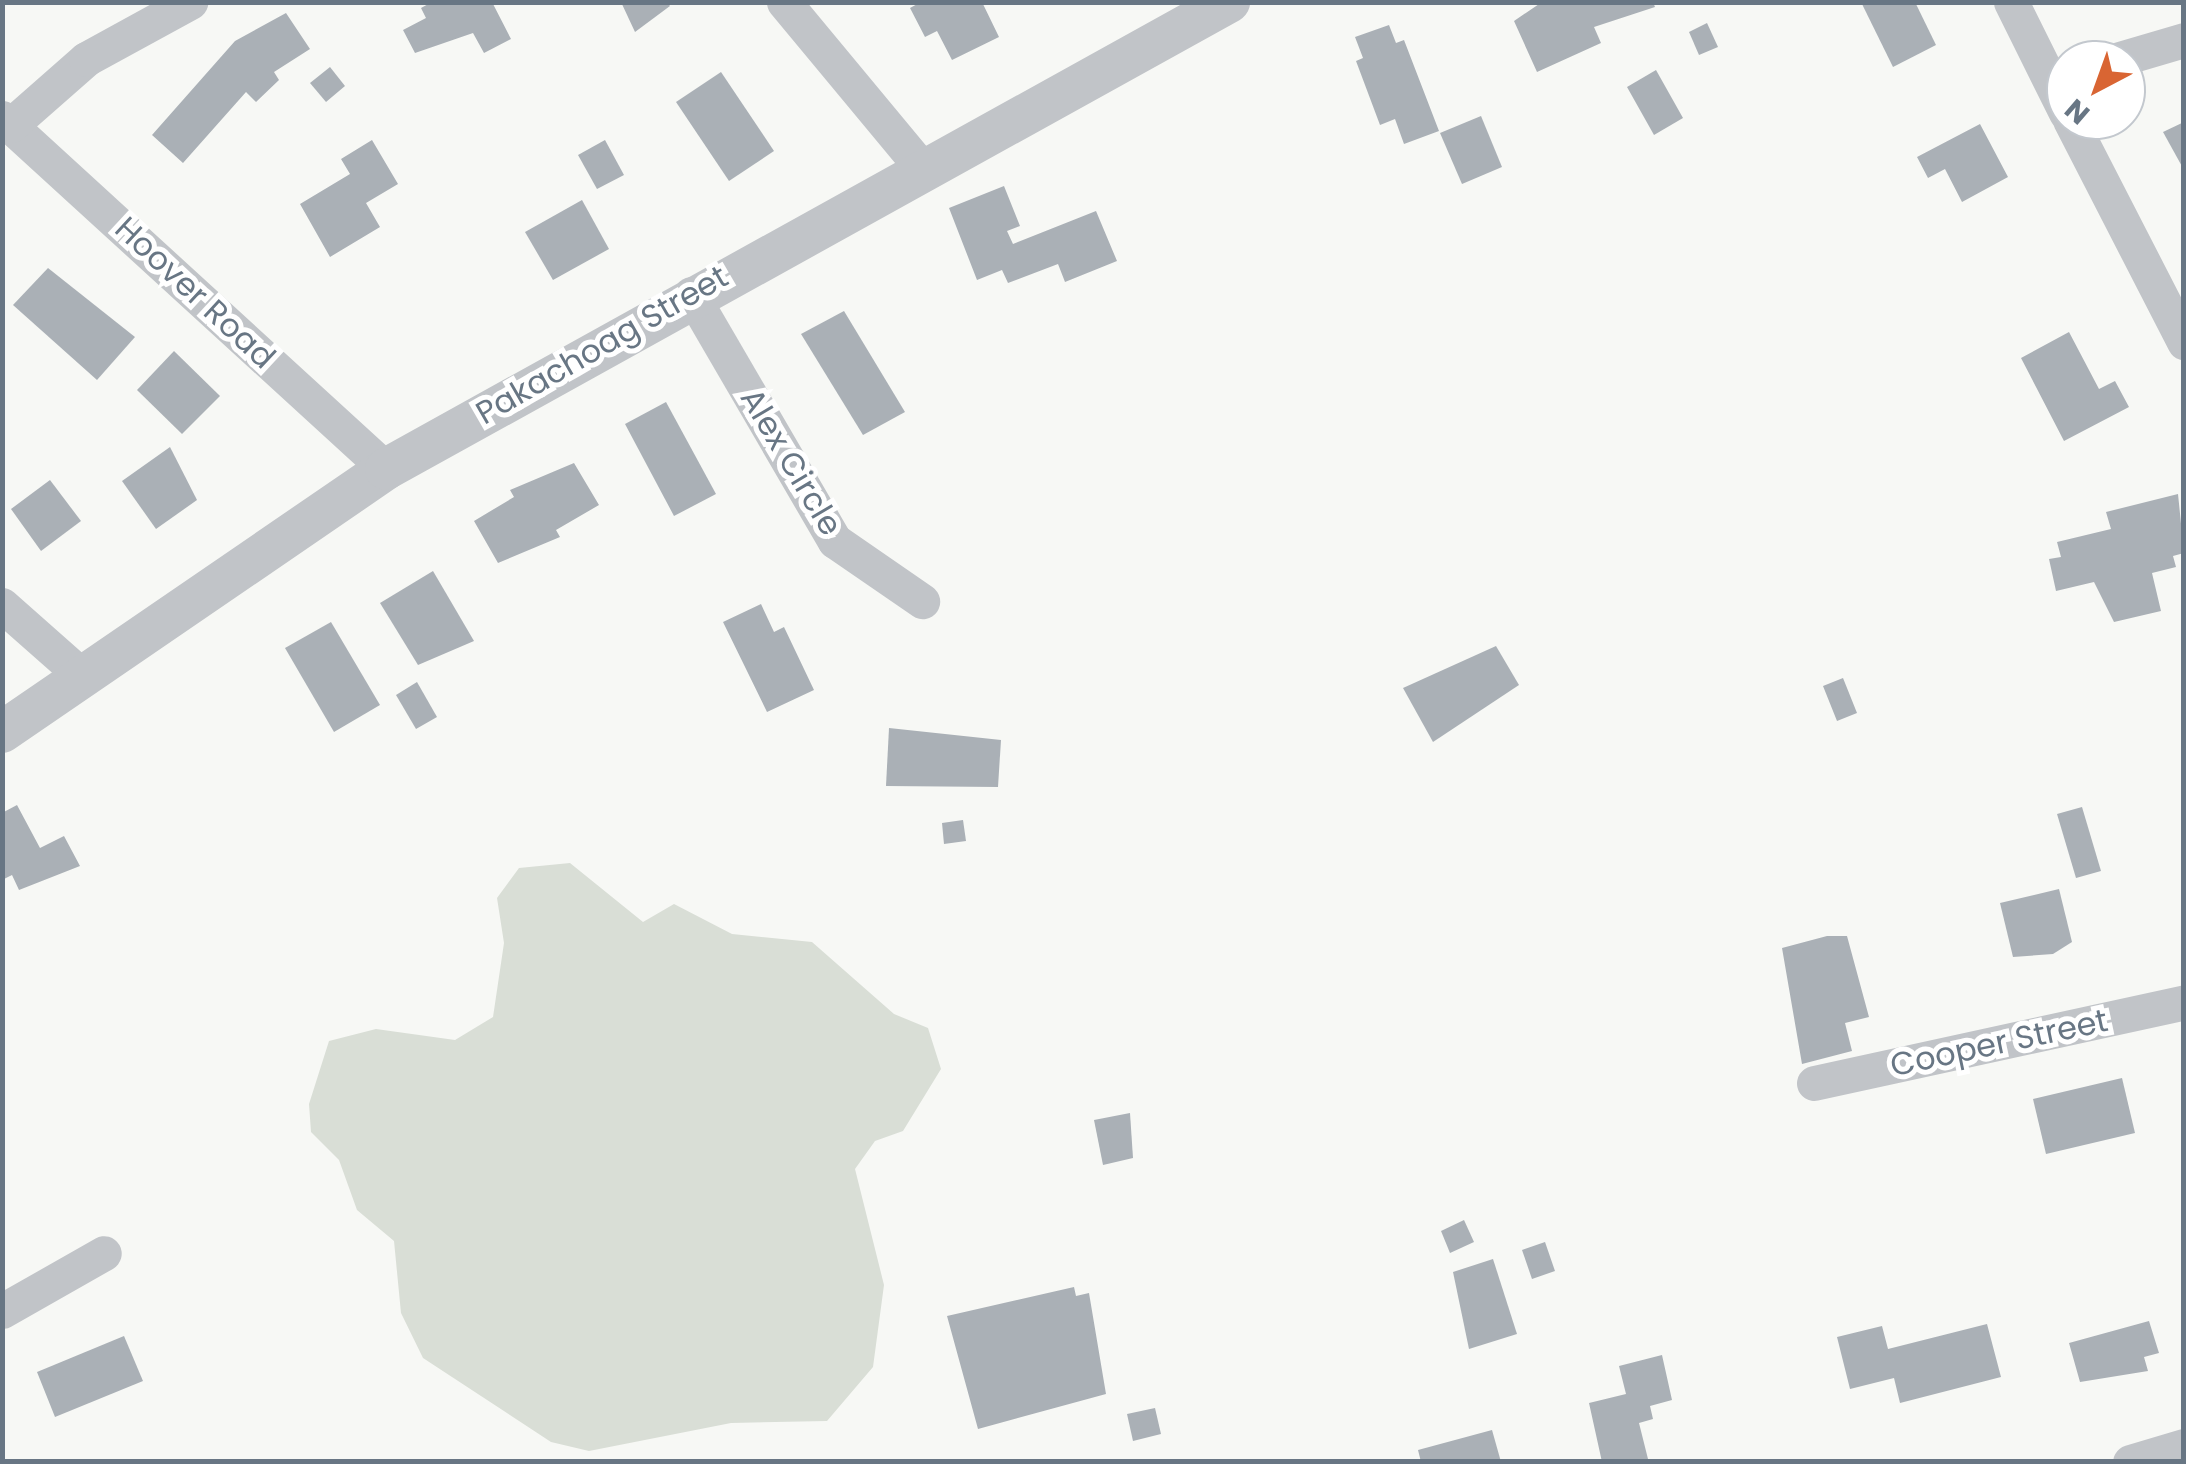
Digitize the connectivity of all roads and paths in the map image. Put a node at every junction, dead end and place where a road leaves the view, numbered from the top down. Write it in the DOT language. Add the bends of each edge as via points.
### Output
graph roads {
  1 [pos="190,2"];
  2 [pos="784,2"];
  3 [pos="1229,2"];
  4 [pos="2010,2"];
  5 [pos="138,16"];
  6 [pos="2184,40"];
  7 [pos="2146,51"];
  8 [pos="2046,58"];
  9 [pos="7,122"];
  10 [pos="2080,140"];
  11 [pos="920,166"];
  12 [pos="691,294"];
  13 [pos="2184,342"];
  14 [pos="386,469"];
  15 [pos="922,600"];
  16 [pos="2,606"];
  17 [pos="81,674"];
  18 [pos="2,732"];
  19 [pos="2184,1002"];
  20 [pos="1814,1083"];
  21 [pos="104,1253"];
  22 [pos="2,1311"];
  23 [pos="2184,1446"];
  24 [pos="2130,1462"];
  1 -- 5 [label="street"];
  2 -- 11 [label="street"];
  3 -- 11 [label="street, Pakachoag Street"];
  4 -- 8 [label="street"];
  5 -- 9 [label="street"];
  6 -- 7 [label="street"];
  9 -- 14 [label="street, Hoover Road"];
  10 -- 13 [label="street"];
  11 -- 12 [label="street, Pakachoag Street"];
  12 -- 14 [label="street, Pakachoag Street"];
  12 -- 15 [label="street, Alex Circle" via="835,541"];
  14 -- 17 [label="street, Pakachoag Street"];
  16 -- 17 [label="street"];
  17 -- 18 [label="street, Pakachoag Street"];
  19 -- 20 [label="street, Cooper Street"];
  21 -- 22 [label="street"];
  23 -- 24 [label="street"];
}
